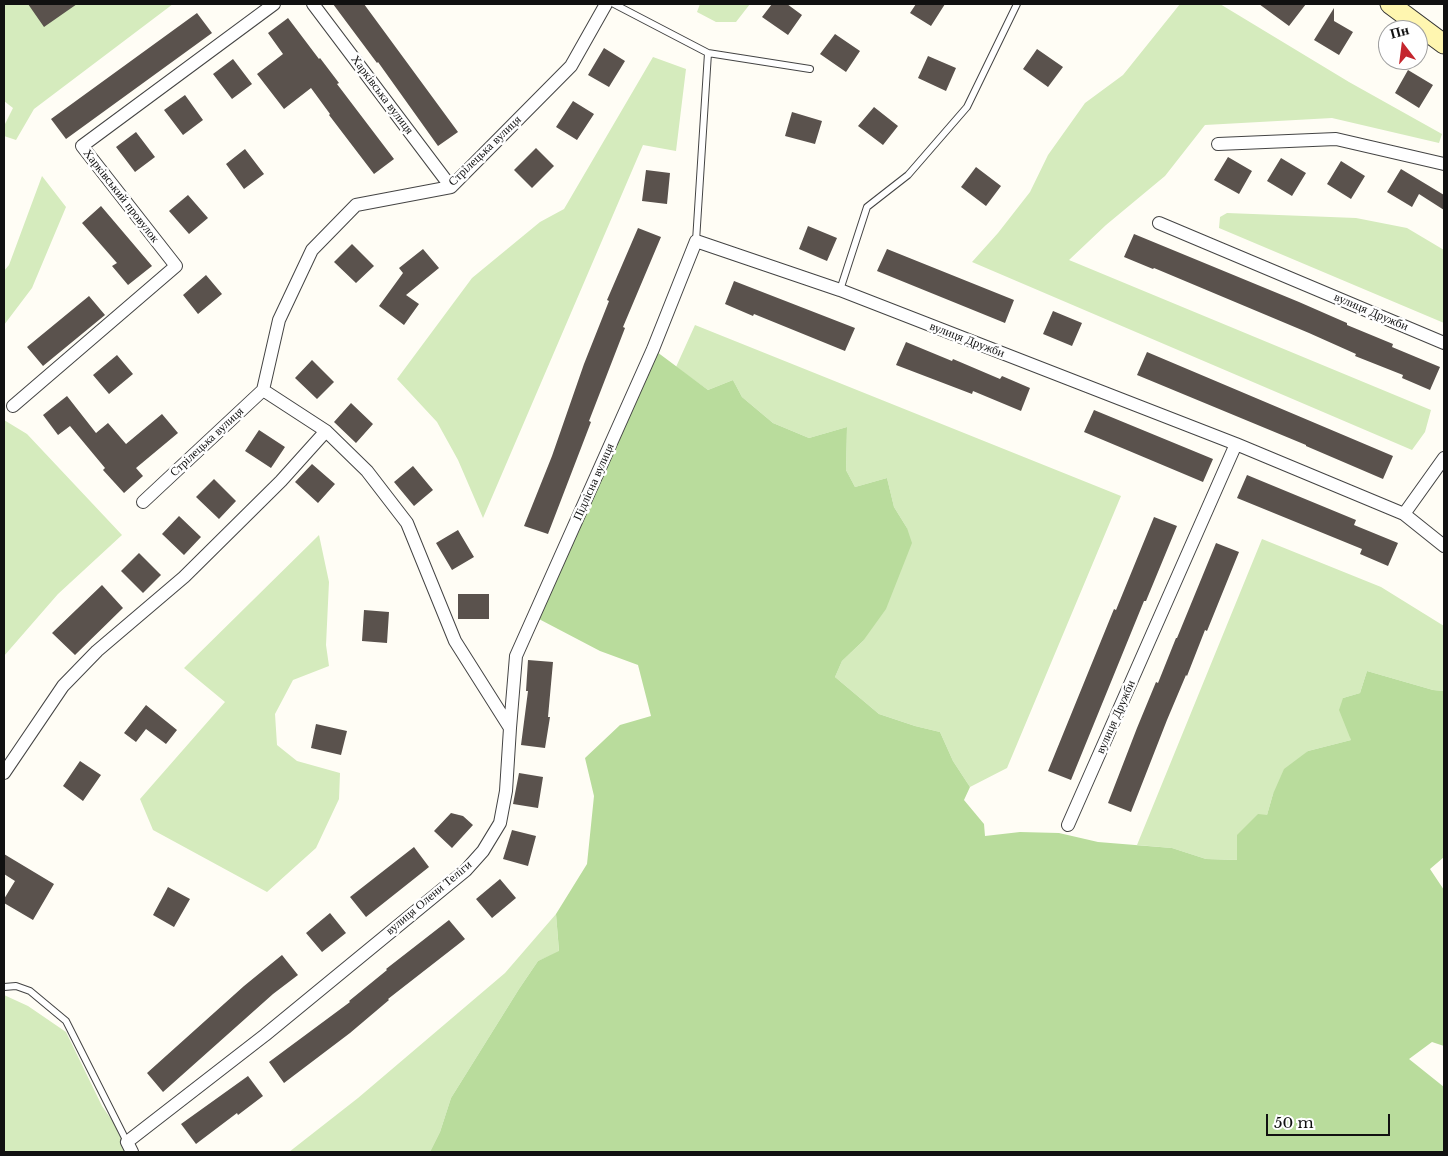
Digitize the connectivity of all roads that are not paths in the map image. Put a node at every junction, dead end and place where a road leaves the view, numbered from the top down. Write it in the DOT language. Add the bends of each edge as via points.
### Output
graph roads {
  1 [pos="274,4"];
  2 [pos="313,4"];
  3 [pos="606,4"];
  4 [pos="614,4"];
  5 [pos="1017,4"];
  6 [pos="1392,5"];
  7 [pos="1444,44"];
  8 [pos="708,53"];
  9 [pos="810,70"];
  10 [pos="1218,144"];
  11 [pos="1444,164"];
  12 [pos="451,187"];
  13 [pos="1159,223"];
  14 [pos="696,240"];
  15 [pos="840,290"];
  16 [pos="1444,343"];
  17 [pos="263,390"];
  18 [pos="13,406"];
  19 [pos="326,431"];
  20 [pos="1236,444"];
  21 [pos="1444,458"];
  22 [pos="143,502"];
  23 [pos="1404,514"];
  24 [pos="1444,546"];
  25 [pos="510,728"];
  26 [pos="4,773"];
  27 [pos="1068,825"];
  28 [pos="4,987"];
  29 [pos="129,1147"];
  1 -- 18 [label="street, Харківський провулок" via="82,146 176,266"];
  2 -- 12 [label="street, Харківська вулиця"];
  3 -- 12 [label="street, Стрілецька вулиця" via="571,66"];
  4 -- 8 [label="lane"];
  5 -- 15 [label="lane" via="967,107 908,175 867,207"];
  6 -- 7 [label="main road"];
  8 -- 9 [label="lane"];
  8 -- 14 [label="lane"];
  10 -- 11 [label="street" via="1336,139"];
  12 -- 17 [label="street, Стрілецька вулиця" via="356,205 312,250 279,320"];
  13 -- 16 [label="street, вулиця Дружби"];
  14 -- 15 [label="street, вулиця Дружби"];
  14 -- 25 [label="street, Підлісна вулиця" via="653,349 516,656"];
  15 -- 20 [label="street, вулиця Дружби"];
  17 -- 19 [label="street"];
  17 -- 22 [label="street, Стрілецька вулиця"];
  19 -- 25 [label="street" via="367,471 407,523 455,640"];
  19 -- 26 [label="street" via="282,481 191,571 97,651 63,686"];
  20 -- 23 [label="street, вулиця Дружби"];
  20 -- 27 [label="street, вулиця Дружби"];
  21 -- 23 [label="street"];
  23 -- 24 [label="street, вулиця Дружби"];
  25 -- 29 [label="street, вулиця Олени Теліги" via="506,791 500,823 483,851 466,870"];
  28 -- 29 [label="lane" via="30,990 66,1021"];
}
